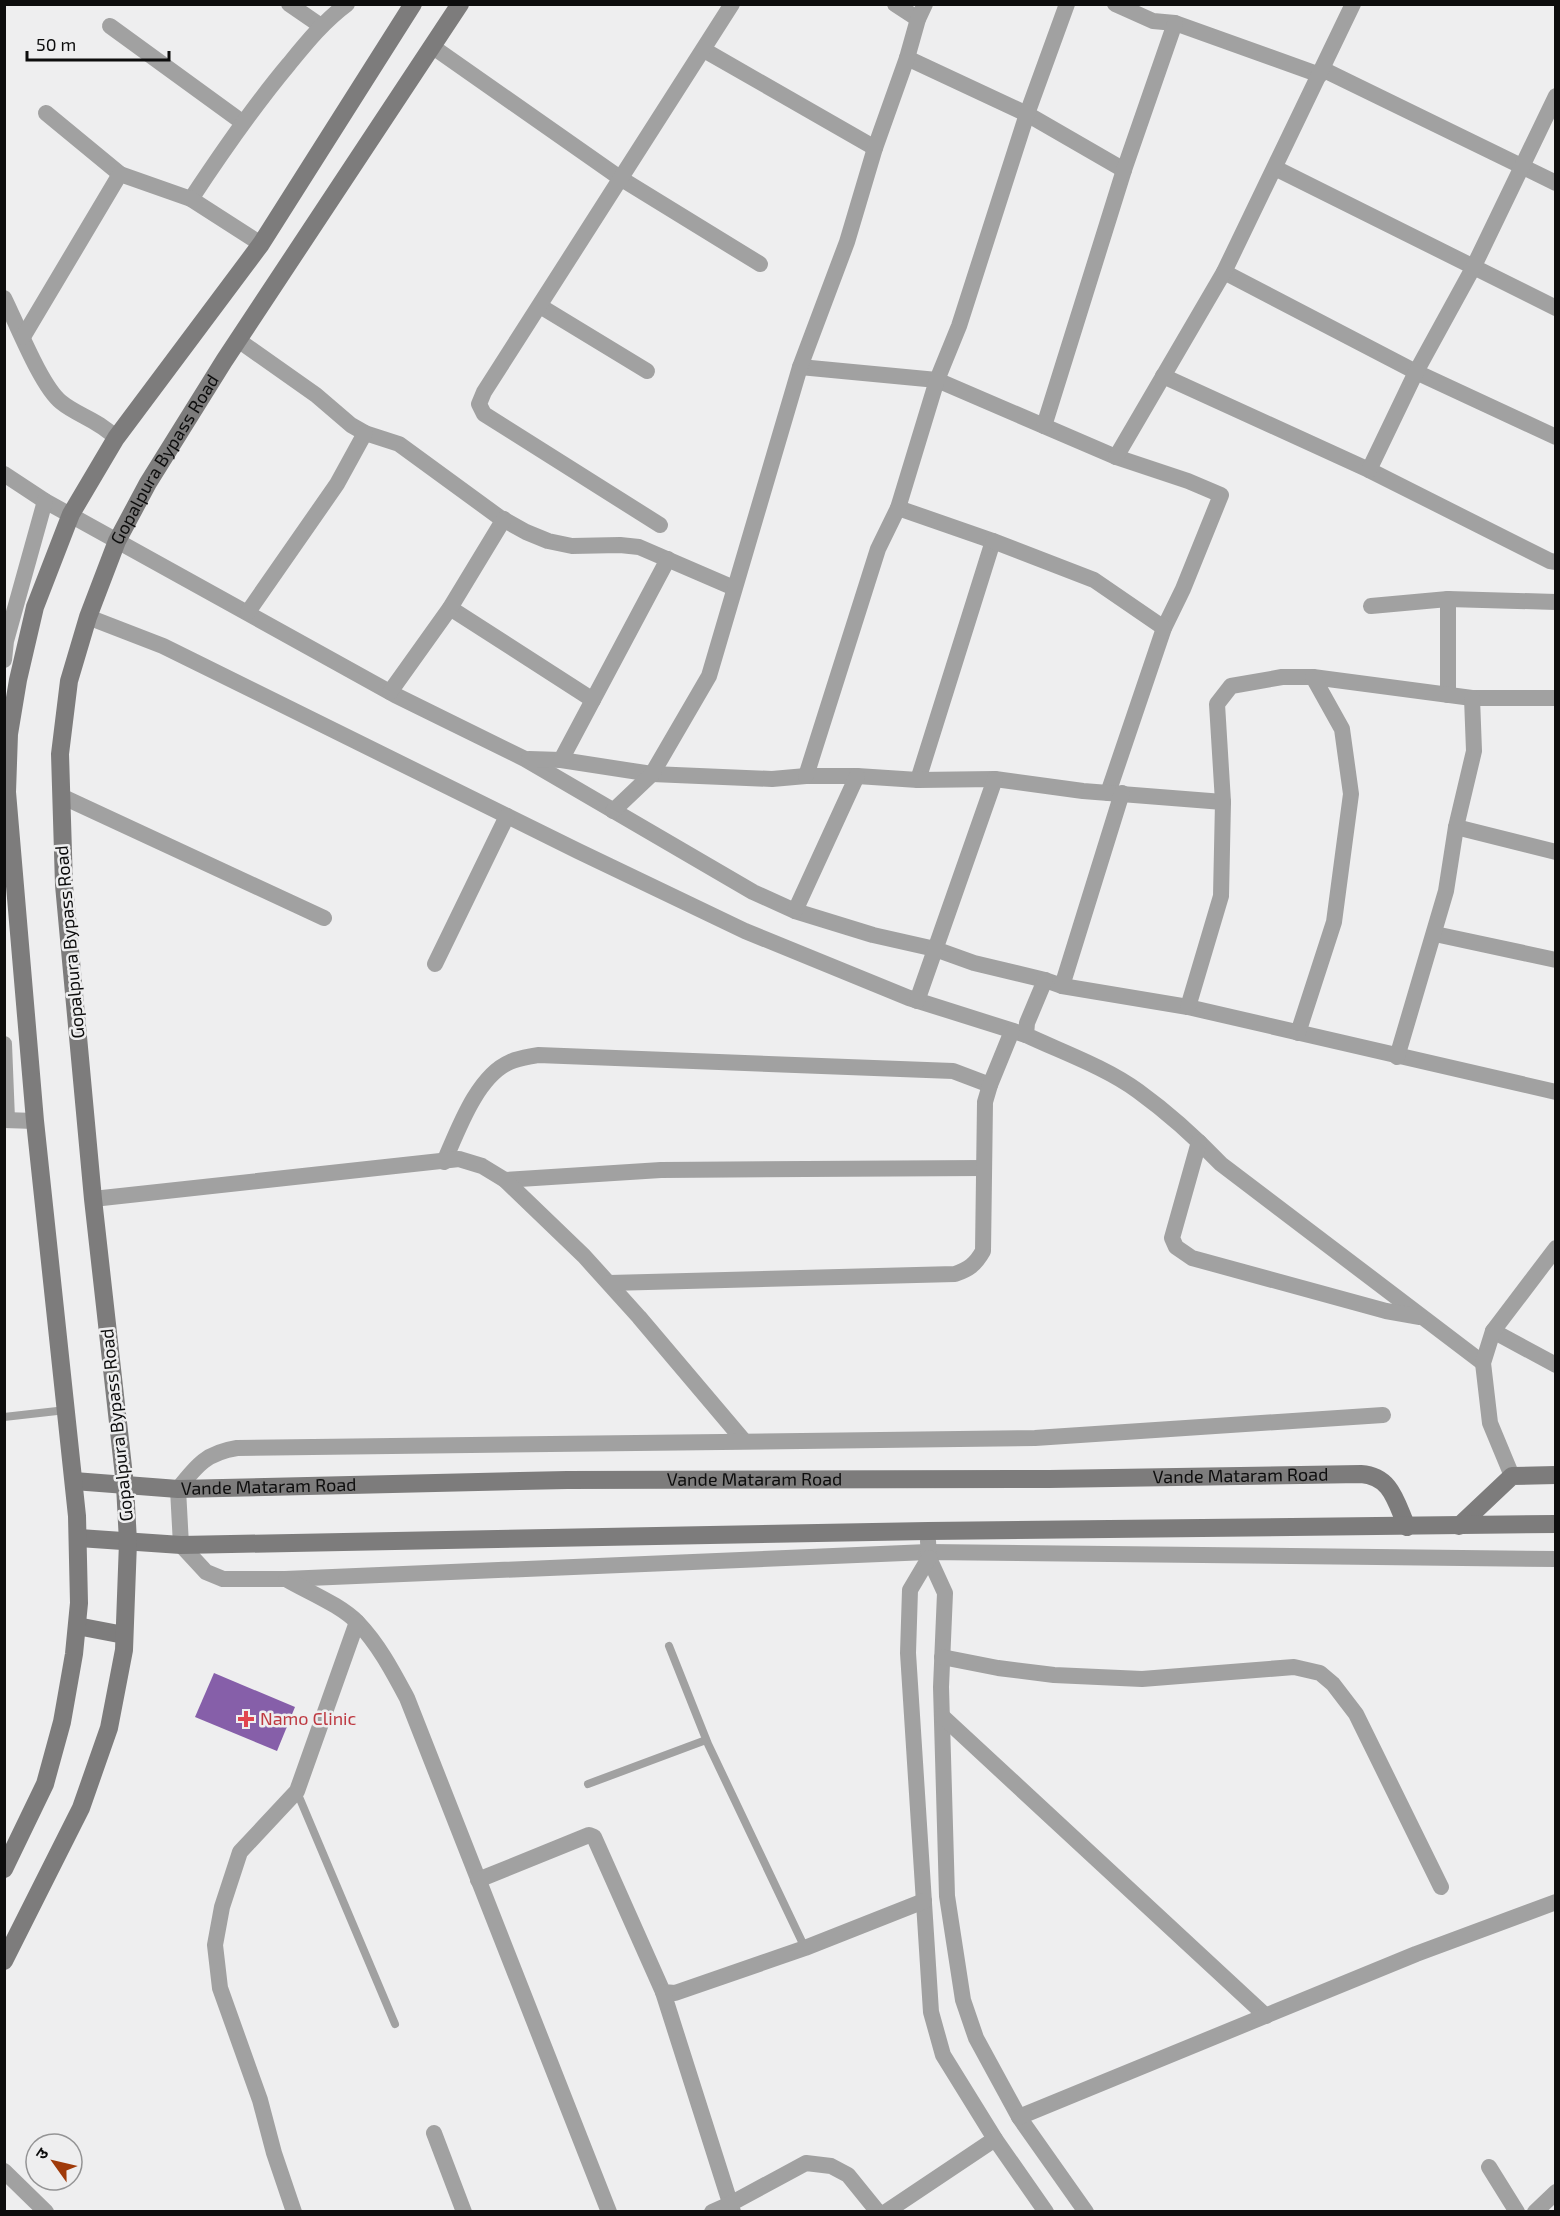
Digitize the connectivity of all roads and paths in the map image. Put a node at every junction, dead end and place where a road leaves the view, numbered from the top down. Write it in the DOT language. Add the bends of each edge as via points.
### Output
graph roads {
  1 [pos="289,4"];
  2 [pos="347,4"];
  3 [pos="413,4"];
  4 [pos="460,4"];
  5 [pos="732,4"];
  6 [pos="895,4"];
  7 [pos="1067,4"];
  8 [pos="1115,4"];
  9 [pos="1353,4"];
  10 [pos="921,12"];
  11 [pos="1175,23"];
  12 [pos="110,26"];
  13 [pos="321,26"];
  14 [pos="433,47"];
  15 [pos="704,50"];
  16 [pos="907,58"];
  17 [pos="1321,72"];
  18 [pos="1556,96"];
  19 [pos="46,113"];
  20 [pos="1027,114"];
  21 [pos="242,122"];
  22 [pos="875,148"];
  23 [pos="1522,166"];
  24 [pos="1275,168"];
  25 [pos="1124,170"];
  26 [pos="120,174"];
  27 [pos="620,178"];
  28 [pos="1556,183"];
  29 [pos="191,199"];
  30 [pos="261,244"];
  31 [pos="759,264"];
  32 [pos="1473,268"];
  33 [pos="1224,272"];
  34 [pos="4,298"];
  35 [pos="540,306"];
  36 [pos="1556,308"];
  37 [pos="23,337"];
  38 [pos="238,340"];
  39 [pos="800,367"];
  40 [pos="647,370"];
  41 [pos="1416,372"];
  42 [pos="1163,376"];
  43 [pos="938,380"];
  44 [pos="1044,426"];
  45 [pos="365,434"];
  46 [pos="1556,437"];
  47 [pos="116,438"];
  48 [pos="1116,457"];
  49 [pos="1369,470"];
  50 [pos="4,474"];
  51 [pos="45,501"];
  52 [pos="898,508"];
  53 [pos="71,514"];
  54 [pos="504,519"];
  55 [pos="660,525"];
  56 [pos="993,540"];
  57 [pos="117,541"];
  58 [pos="668,559"];
  59 [pos="1556,562"];
  60 [pos="734,588"];
  61 [pos="1448,599"];
  62 [pos="1556,602"];
  63 [pos="1371,606"];
  64 [pos="450,608"];
  65 [pos="248,612"];
  66 [pos="88,617"];
  67 [pos="1164,628"];
  68 [pos="4,660"];
  69 [pos="1313,677"];
  70 [pos="390,692"];
  71 [pos="1448,695"];
  72 [pos="1472,698"];
  73 [pos="1556,698"];
  74 [pos="593,700"];
  75 [pos="525,759"];
  76 [pos="561,760"];
  77 [pos="652,774"];
  78 [pos="806,776"];
  79 [pos="857,776"];
  80 [pos="995,779"];
  81 [pos="918,780"];
  82 [pos="1115,793"];
  83 [pos="61,796"];
  84 [pos="1222,802"];
  85 [pos="613,811"];
  86 [pos="507,816"];
  87 [pos="1456,827"];
  88 [pos="1556,852"];
  89 [pos="795,911"];
  90 [pos="324,918"];
  91 [pos="1435,934"];
  92 [pos="935,949"];
  93 [pos="1556,960"];
  94 [pos="435,964"];
  95 [pos="1045,980"];
  96 [pos="1062,986"];
  97 [pos="917,1001"];
  98 [pos="1188,1007"];
  99 [pos="1019,1033"];
  100 [pos="1298,1033"];
  101 [pos="4,1044"];
  102 [pos="1398,1057"];
  103 [pos="990,1085"];
  104 [pos="1556,1092"];
  105 [pos="6,1120"];
  106 [pos="35,1121"];
  107 [pos="1200,1142"];
  108 [pos="444,1162"];
  109 [pos="983,1168"];
  110 [pos="505,1180"];
  111 [pos="93,1199"];
  112 [pos="1556,1248"];
  113 [pos="609,1283"];
  114 [pos="1423,1317"];
  115 [pos="1493,1331"];
  116 [pos="1483,1363"];
  117 [pos="1556,1365"];
  118 [pos="66,1410"];
  119 [pos="1383,1415"];
  120 [pos="4,1417"];
  121 [pos="744,1441"];
  122 [pos="1556,1475"];
  123 [pos="1512,1476"];
  124 [pos="74,1481"];
  125 [pos="125,1485"];
  126 [pos="178,1489"];
  127 [pos="1556,1524"];
  128 [pos="1459,1526"];
  129 [pos="1407,1527"];
  130 [pos="928,1531"];
  131 [pos="79,1538"];
  132 [pos="128,1542"];
  133 [pos="181,1545"];
  134 [pos="928,1555"];
  135 [pos="1556,1559"];
  136 [pos="285,1579"];
  137 [pos="357,1622"];
  138 [pos="77,1626"];
  139 [pos="124,1635"];
  140 [pos="669,1646"];
  141 [pos="942,1657"];
  142 [pos="942,1716"];
  143 [pos="706,1740"];
  144 [pos="588,1784"];
  145 [pos="297,1791"];
  146 [pos="4,1869"];
  147 [pos="478,1880"];
  148 [pos="1441,1887"];
  149 [pos="924,1900"];
  150 [pos="1556,1902"];
  151 [pos="805,1948"];
  152 [pos="4,1962"];
  153 [pos="663,1992"];
  154 [pos="1266,2016"];
  155 [pos="394,2024"];
  156 [pos="1019,2117"];
  157 [pos="434,2133"];
  158 [pos="995,2139"];
  159 [pos="1489,2168"];
  160 [pos="4,2171"];
  161 [pos="1556,2192"];
  162 [pos="732,2208"];
  163 [pos="46,2211"];
  164 [pos="294,2211"];
  165 [pos="464,2211"];
  166 [pos="609,2211"];
  167 [pos="712,2211"];
  168 [pos="878,2211"];
  169 [pos="886,2211"];
  170 [pos="1046,2211"];
  171 [pos="1086,2211"];
  172 [pos="1517,2211"];
  173 [pos="1535,2211"];
  1 -- 13 [label="street"];
  2 -- 13 [label="street"];
  3 -- 30 [label="main road"];
  4 -- 14 [label="main road, Gopalpura Bypass Road"];
  5 -- 15 [label="street"];
  6 -- 10 [label="street"];
  7 -- 20 [label="street"];
  8 -- 11 [label="street" via="1153,21"];
  9 -- 17 [label="street"];
  10 -- 16 [label="street"];
  11 -- 17 [label="street"];
  11 -- 25 [label="street"];
  12 -- 21 [label="street"];
  13 -- 21 [label="street"];
  14 -- 27 [label="street"];
  14 -- 38 [label="main road, Gopalpura Bypass Road"];
  15 -- 22 [label="street"];
  15 -- 27 [label="street"];
  16 -- 20 [label="street"];
  16 -- 22 [label="street"];
  17 -- 23 [label="street"];
  17 -- 24 [label="street"];
  18 -- 23 [label="street"];
  19 -- 26 [label="street"];
  20 -- 25 [label="street"];
  20 -- 43 [label="street"];
  21 -- 29 [label="street"];
  22 -- 39 [label="street" via="847,242"];
  23 -- 28 [label="street"];
  23 -- 32 [label="street"];
  24 -- 32 [label="street"];
  24 -- 33 [label="street"];
  25 -- 44 [label="street"];
  26 -- 29 [label="street"];
  26 -- 37 [label="street"];
  27 -- 31 [label="street"];
  27 -- 35 [label="street"];
  29 -- 30 [label="street"];
  30 -- 47 [label="main road"];
  32 -- 36 [label="street"];
  32 -- 41 [label="street"];
  33 -- 41 [label="street"];
  33 -- 42 [label="street"];
  34 -- 37 [label="street"];
  35 -- 40 [label="street"];
  35 -- 55 [label="street" via="484,392 479,404 484,414"];
  37 -- 47 [label="street" via="42,376 60,401 104,425"];
  38 -- 45 [label="street"];
  38 -- 57 [label="main road, Gopalpura Bypass Road" via="148,483"];
  39 -- 43 [label="street"];
  39 -- 60 [label="street"];
  41 -- 46 [label="street"];
  41 -- 49 [label="street"];
  42 -- 48 [label="street"];
  42 -- 49 [label="street"];
  43 -- 44 [label="street"];
  43 -- 52 [label="street"];
  44 -- 48 [label="street"];
  45 -- 54 [label="street" via="399,444"];
  45 -- 65 [label="street" via="337,484"];
  47 -- 53 [label="main road"];
  48 -- 67 [label="street" via="1221,495"];
  49 -- 59 [label="street"];
  50 -- 51 [label="street"];
  51 -- 53 [label="street"];
  51 -- 68 [label="street"];
  52 -- 56 [label="street"];
  52 -- 78 [label="street" via="878,549"];
  53 -- 57 [label="street"];
  53 -- 106 [label="main road" via="35,607 9,734 7,792"];
  54 -- 58 [label="street" via="548,541 572,546 620,544"];
  54 -- 64 [label="street"];
  56 -- 67 [label="street" via="1094,580"];
  56 -- 81 [label="street"];
  57 -- 65 [label="street"];
  57 -- 66 [label="main road, Gopalpura Bypass Road"];
  58 -- 60 [label="street"];
  58 -- 74 [label="street"];
  60 -- 77 [label="street" via="709,676"];
  61 -- 62 [label="street"];
  61 -- 63 [label="street"];
  61 -- 71 [label="street"];
  64 -- 70 [label="street"];
  64 -- 74 [label="street"];
  65 -- 70 [label="street"];
  66 -- 83 [label="main road, Gopalpura Bypass Road" via="69,681 60,754"];
  66 -- 86 [label="street" via="163,646"];
  67 -- 82 [label="street"];
  69 -- 71 [label="street"];
  69 -- 84 [label="street" via="1282,677 1231,686 1217,704"];
  69 -- 100 [label="street" via="1342,729 1351,794 1334,922"];
  70 -- 75 [label="street"];
  71 -- 72 [label="street"];
  72 -- 73 [label="street"];
  72 -- 87 [label="street" via="1474,751"];
  74 -- 76 [label="street"];
  75 -- 76 [label="street"];
  75 -- 85 [label="street"];
  76 -- 77 [label="street"];
  77 -- 78 [label="street" via="772,779"];
  77 -- 85 [label="street"];
  78 -- 79 [label="street"];
  79 -- 81 [label="street"];
  79 -- 89 [label="street"];
  80 -- 81 [label="street"];
  80 -- 82 [label="street"];
  80 -- 92 [label="street"];
  82 -- 84 [label="street"];
  82 -- 96 [label="street"];
  83 -- 90 [label="street"];
  83 -- 111 [label="main road, Gopalpura Bypass Road" via="64,885"];
  84 -- 98 [label="street" via="1221,896"];
  85 -- 89 [label="street" via="753,892"];
  86 -- 94 [label="street"];
  86 -- 97 [label="street" via="746,931"];
  87 -- 88 [label="street"];
  87 -- 91 [label="street"];
  89 -- 92 [label="street"];
  91 -- 93 [label="street"];
  91 -- 102 [label="street"];
  92 -- 95 [label="street"];
  92 -- 97 [label="street"];
  95 -- 96 [label="street"];
  95 -- 99 [label="street"];
  96 -- 98 [label="street"];
  97 -- 99 [label="street"];
  98 -- 100 [label="street"];
  99 -- 103 [label="street"];
  99 -- 107 [label="street" via="1084,1061 1137,1090"];
  100 -- 102 [label="street"];
  101 -- 105 [label="street"];
  102 -- 104 [label="street"];
  103 -- 108 [label="street" via="953,1071 538,1055 510,1062 491,1076 468,1107"];
  103 -- 109 [label="street" via="985,1102"];
  105 -- 106 [label="street"];
  106 -- 118 [label="main road"];
  107 -- 114 [label="street" via="1221,1164"];
  107 -- 114 [label="street" via="1172,1238 1176,1247 1192,1258 1386,1311"];
  108 -- 110 [label="street" via="459,1159 482,1166"];
  108 -- 111 [label="street"];
  109 -- 110 [label="street" via="661,1170"];
  109 -- 113 [label="street" via="982,1251 970,1269 955,1274"];
  110 -- 113 [label="street"];
  111 -- 125 [label="main road, Gopalpura Bypass Road"];
  112 -- 115 [label="street"];
  113 -- 121 [label="street"];
  114 -- 116 [label="street"];
  115 -- 116 [label="street"];
  115 -- 117 [label="street"];
  116 -- 123 [label="street" via="1490,1423"];
  118 -- 120 [label="lane"];
  118 -- 124 [label="main road"];
  119 -- 121 [label="street" via="1035,1438"];
  121 -- 126 [label="street" via="237,1448 220,1451 198,1463"];
  122 -- 123 [label="main road"];
  123 -- 128 [label="main road"];
  124 -- 125 [label="main road, Vande Mataram Road"];
  124 -- 131 [label="main road"];
  125 -- 126 [label="main road, Vande Mataram Road"];
  125 -- 132 [label="main road, Gopalpura Bypass Road"];
  126 -- 129 [label="main road, Vande Mataram Road" via="567,1480 1361,1474 1375,1476 1385,1483"];
  126 -- 133 [label="street"];
  127 -- 128 [label="main road"];
  128 -- 129 [label="main road"];
  129 -- 130 [label="main road"];
  130 -- 133 [label="main road"];
  130 -- 134 [label="street"];
  131 -- 132 [label="main road"];
  131 -- 138 [label="main road"];
  132 -- 133 [label="main road"];
  132 -- 139 [label="main road, Gopalpura Bypass Road"];
  133 -- 136 [label="street" via="206,1572 223,1579"];
  134 -- 135 [label="street"];
  134 -- 136 [label="street"];
  134 -- 141 [label="street" via="945,1593"];
  134 -- 149 [label="street" via="910,1590 908,1653"];
  136 -- 137 [label="street"];
  137 -- 145 [label="street"];
  137 -- 147 [label="street" via="390,1664 407,1698"];
  138 -- 139 [label="main road"];
  138 -- 146 [label="main road" via="62,1722 45,1784"];
  139 -- 152 [label="main road, Gopalpura Bypass Road" via="109,1728 81,1808"];
  140 -- 143 [label="lane"];
  141 -- 142 [label="street"];
  141 -- 148 [label="street" via="1042,1673 1142,1679 1294,1667 1320,1673 1356,1714"];
  142 -- 154 [label="street"];
  142 -- 156 [label="street" via="947,1896 963,2000 976,2038"];
  143 -- 144 [label="lane"];
  143 -- 151 [label="lane"];
  145 -- 155 [label="lane"];
  145 -- 164 [label="street" via="240,1852 222,1907 215,1945 220,1988"];
  147 -- 153 [label="street" via="589,1835 594,1838"];
  147 -- 166 [label="street"];
  149 -- 151 [label="street"];
  149 -- 158 [label="street" via="931,2012 943,2055"];
  150 -- 154 [label="street"];
  151 -- 153 [label="street" via="675,1993"];
  153 -- 162 [label="street"];
  154 -- 156 [label="street"];
  156 -- 171 [label="street"];
  157 -- 165 [label="street"];
  158 -- 169 [label="street"];
  158 -- 170 [label="street"];
  159 -- 172 [label="street"];
  160 -- 163 [label="street"];
  161 -- 173 [label="street"];
  162 -- 167 [label="street"];
  162 -- 168 [label="street" via="806,2163 831,2166 848,2175"];
}
